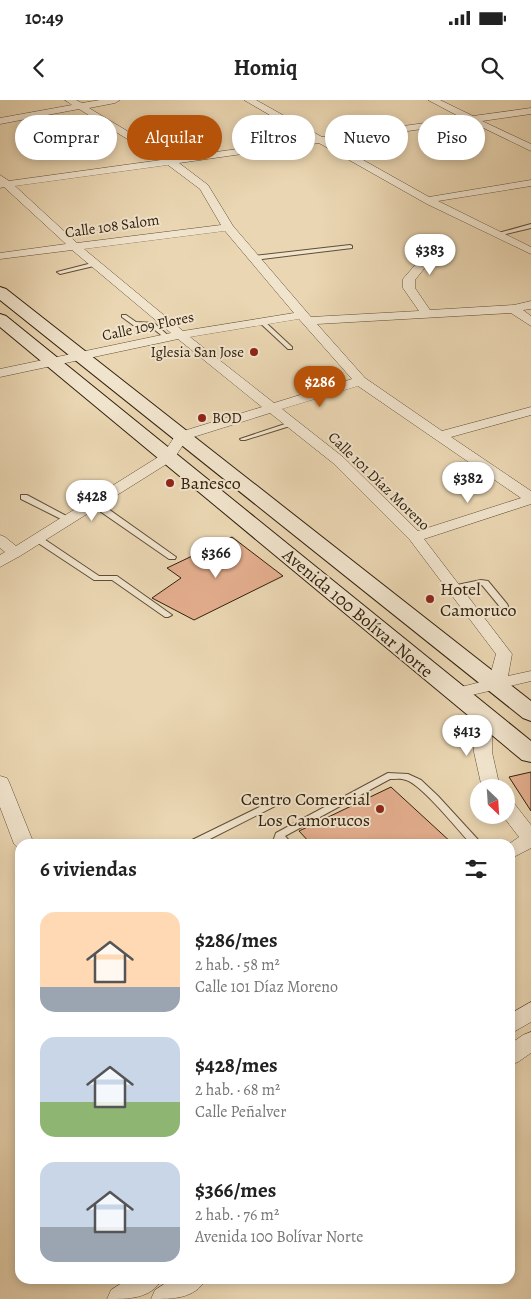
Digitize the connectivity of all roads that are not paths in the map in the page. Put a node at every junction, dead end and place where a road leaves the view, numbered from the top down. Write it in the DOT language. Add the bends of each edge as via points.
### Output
graph roads {
  1 [pos="70,100"];
  2 [pos="115,100"];
  3 [pos="249,100"];
  4 [pos="432,100"];
  5 [pos="80,106"];
  6 [pos="531,111"];
  7 [pos="466,115"];
  8 [pos="485,117"];
  9 [pos="0,121"];
  10 [pos="485,124"];
  11 [pos="418,126"];
  12 [pos="321,139"];
  13 [pos="531,148"];
  14 [pos="170,161"];
  15 [pos="3,183"];
  16 [pos="531,183"];
  17 [pos="428,200"];
  18 [pos="228,226"];
  19 [pos="531,226"];
  20 [pos="498,234"];
  21 [pos="74,246"];
  22 [pos="350,247"];
  23 [pos="414,247"];
  24 [pos="531,251"];
  25 [pos="0,256"];
  26 [pos="253,258"];
  27 [pos="96,264"];
  28 [pos="60,272"];
  29 [pos="0,292"];
  30 [pos="531,306"];
  31 [pos="514,309"];
  32 [pos="426,312"];
  33 [pos="124,316"];
  34 [pos="306,318"];
  35 [pos="0,320"];
  36 [pos="261,321"];
  37 [pos="531,322"];
  38 [pos="174,336"];
  39 [pos="290,348"];
  40 [pos="82,356"];
  41 [pos="52,362"];
  42 [pos="0,373"];
  43 [pos="360,380"];
  44 [pos="271,408"];
  45 [pos="531,411"];
  46 [pos="291,424"];
  47 [pos="442,435"];
  48 [pos="182,436"];
  49 [pos="243,439"];
  50 [pos="168,456"];
  51 [pos="24,497"];
  52 [pos="531,498"];
  53 [pos="94,503"];
  54 [pos="68,519"];
  55 [pos="415,537"];
  56 [pos="38,539"];
  57 [pos="0,540"];
  58 [pos="15,553"];
  59 [pos="172,557"];
  60 [pos="0,562"];
  61 [pos="455,588"];
  62 [pos="504,606"];
  63 [pos="168,616"];
  64 [pos="531,676"];
  65 [pos="496,686"];
  66 [pos="456,694"];
  67 [pos="531,713"];
  68 [pos="483,715"];
  69 [pos="531,754"];
  70 [pos="489,779"];
  71 [pos="0,782"];
  72 [pos="282,799"];
  73 [pos="515,819"];
  74 [pos="22,839"];
  75 [pos="201,839"];
  76 [pos="280,839"];
  77 [pos="472,839"];
  78 [pos="531,839"];
  79 [pos="515,849"];
  80 [pos="531,1011"];
  81 [pos="515,1022"];
  82 [pos="531,1041"];
  83 [pos="515,1052"];
  84 [pos="141,1284"];
  85 [pos="186,1284"];
  86 [pos="120,1299"];
  87 [pos="164,1299"];
  1 -- 5 [label="street"];
  2 -- 5 [label="street"];
  3 -- 12 [label="street"];
  4 -- 7 [label="street"];
  5 -- 9 [label="street"];
  5 -- 14 [label="street"];
  6 -- 8 [label="street"];
  10 -- 13 [label="street"];
  11 -- 12 [label="street"];
  12 -- 14 [label="street"];
  12 -- 17 [label="street"];
  14 -- 15 [label="street"];
  14 -- 18 [label="street" via="204,187"];
  15 -- 21 [label="street, Calle 101 Díaz Moreno"];
  16 -- 17 [label="street"];
  17 -- 20 [label="street"];
  18 -- 21 [label="street, Calle 108 Salom"];
  18 -- 26 [label="street"];
  19 -- 20 [label="lane"];
  20 -- 24 [label="street"];
  21 -- 25 [label="street, Calle 108 Salom"];
  21 -- 27 [label="street, Calle 101 Díaz Moreno"];
  22 -- 26 [label="lane"];
  23 -- 32 [label="street" via="421,265 409,279 409,288"];
  26 -- 34 [label="street"];
  27 -- 28 [label="lane"];
  27 -- 38 [label="street, Calle 101 Díaz Moreno"];
  29 -- 40 [label="main road, Avenida 100 Bolívar Norte"];
  30 -- 31 [label="street, Calle 109 Flores"];
  31 -- 32 [label="street, Calle 109 Flores"];
  31 -- 37 [label="street"];
  32 -- 34 [label="street, Calle 109 Flores"];
  33 -- 38 [label="lane" via="135,324 150,323"];
  34 -- 36 [label="street, Calle 109 Flores"];
  34 -- 43 [label="street"];
  35 -- 41 [label="main road, Avenida 100 Bolívar Norte"];
  36 -- 38 [label="street, Calle 109 Flores"];
  36 -- 39 [label="lane"];
  38 -- 40 [label="street, Calle 109 Flores"];
  38 -- 44 [label="street, Calle 101 Díaz Moreno"];
  40 -- 41 [label="street, Calle 109 Flores"];
  40 -- 48 [label="main road, Avenida 100 Bolívar Norte"];
  41 -- 42 [label="street, Calle 109 Flores"];
  41 -- 50 [label="main road, Avenida 100 Bolívar Norte"];
  43 -- 44 [label="street"];
  43 -- 47 [label="street"];
  44 -- 46 [label="street, Calle 101 Díaz Moreno"];
  44 -- 48 [label="street"];
  45 -- 47 [label="street"];
  46 -- 49 [label="lane"];
  46 -- 55 [label="street, Calle 101 Díaz Moreno" via="338,460"];
  47 -- 52 [label="street"];
  48 -- 50 [label="street"];
  48 -- 65 [label="main road, Avenida 100 Bolívar Norte"];
  50 -- 53 [label="street"];
  50 -- 66 [label="main road, Avenida 100 Bolívar Norte"];
  51 -- 54 [label="lane"];
  52 -- 55 [label="street"];
  53 -- 54 [label="street"];
  53 -- 59 [label="lane"];
  54 -- 56 [label="street"];
  55 -- 61 [label="street, Calle 101 Díaz Moreno"];
  56 -- 58 [label="street"];
  56 -- 63 [label="lane" via="97,578 114,578"];
  57 -- 58 [label="street"];
  58 -- 60 [label="street"];
  61 -- 62 [label="lane" via="485,583"];
  61 -- 65 [label="street, Calle 101 Díaz Moreno" via="504,654"];
  64 -- 65 [label="street"];
  65 -- 66 [label="street"];
  65 -- 67 [label="main road, Avenida 100 Bolívar Norte"];
  66 -- 68 [label="main road, Avenida 100 Bolívar Norte"];
  68 -- 69 [label="main road, Avenida 100 Bolívar Norte"];
  68 -- 70 [label="street" via="483,752"];
  71 -- 74 [label="street"];
  72 -- 75 [label="lane"];
  73 -- 78 [label="street"];
  76 -- 77 [label="lane" via="388,776 400,776 411,778 422,786"];
  78 -- 79 [label="street"];
  80 -- 81 [label="street"];
  82 -- 83 [label="street"];
  84 -- 86 [label="street"];
  85 -- 87 [label="street"];
}
